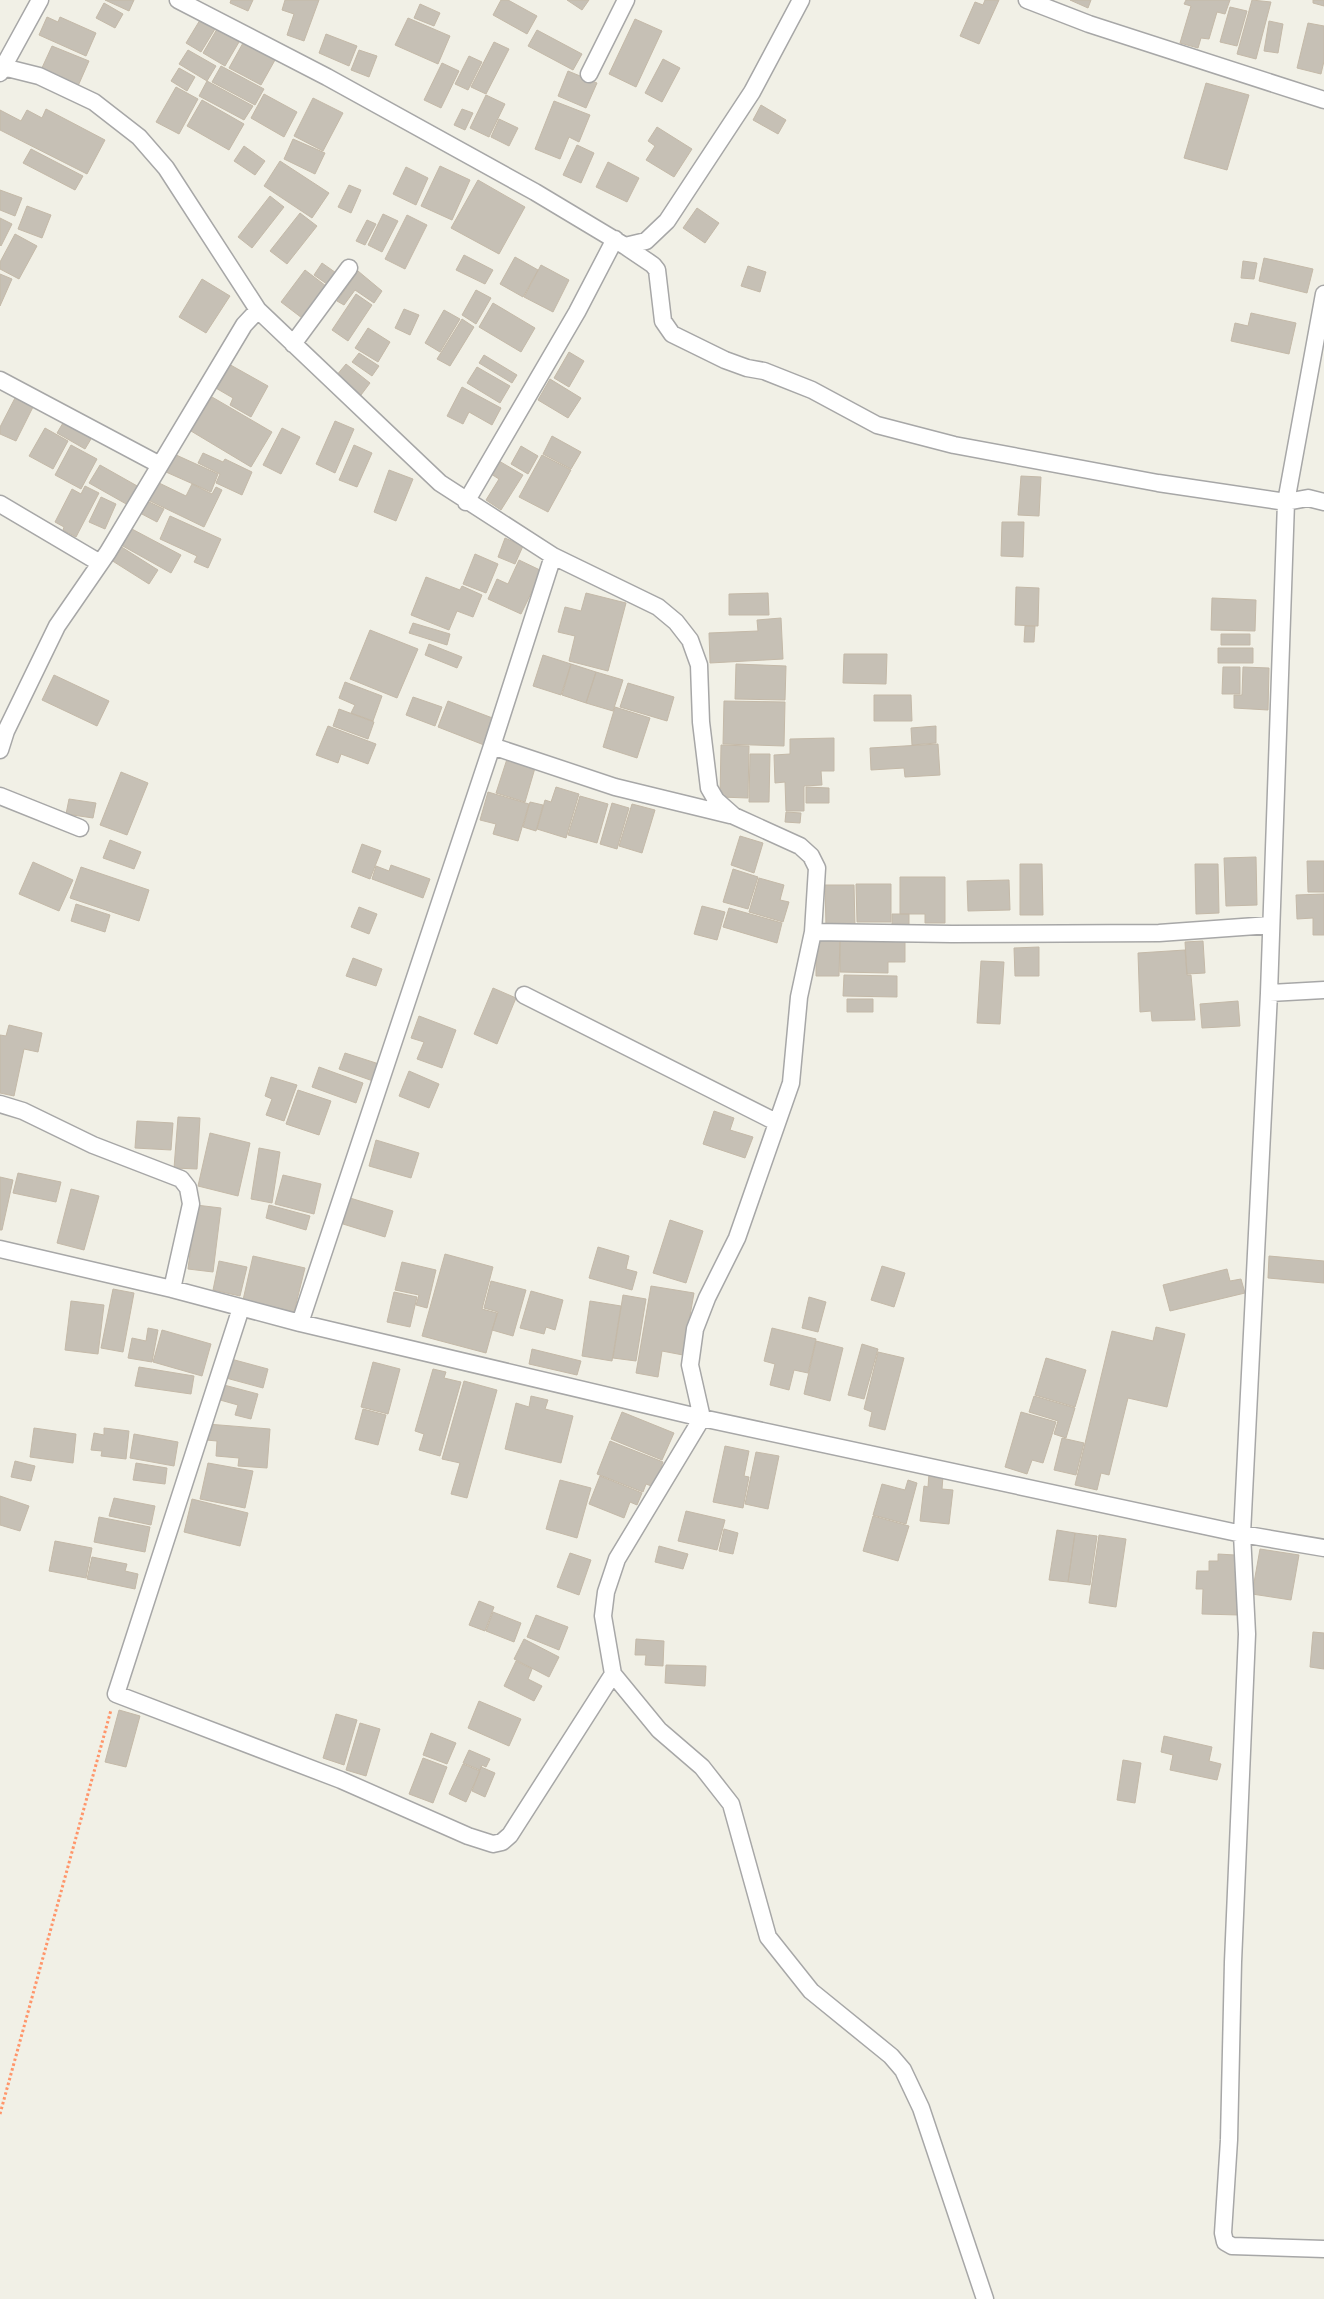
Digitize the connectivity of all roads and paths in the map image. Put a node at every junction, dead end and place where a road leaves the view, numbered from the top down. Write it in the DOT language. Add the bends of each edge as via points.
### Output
graph roads {
  1 [pos="40,0"];
  2 [pos="178,0"];
  3 [pos="626,0"];
  4 [pos="801,0"];
  5 [pos="1027,0"];
  6 [pos="1,70"];
  7 [pos="589,74"];
  8 [pos="1324,100"];
  9 [pos="620,242"];
  10 [pos="350,268"];
  11 [pos="1324,294"];
  12 [pos="258,310"];
  13 [pos="293,344"];
  14 [pos="0,380"];
  15 [pos="160,465"];
  16 [pos="466,502"];
  17 [pos="1286,502"];
  18 [pos="1324,502"];
  19 [pos="0,504"];
  20 [pos="553,556"];
  21 [pos="100,563"];
  22 [pos="2,740"];
  23 [pos="492,746"];
  24 [pos="0,796"];
  25 [pos="734,816"];
  26 [pos="80,828"];
  27 [pos="1270,925"];
  28 [pos="813,932"];
  29 [pos="1324,990"];
  30 [pos="1269,992"];
  31 [pos="524,995"];
  32 [pos="0,1104"];
  33 [pos="776,1122"];
  34 [pos="0,1249"];
  35 [pos="172,1289"];
  36 [pos="241,1308"];
  37 [pos="300,1323"];
  38 [pos="702,1418"];
  39 [pos="1242,1534"];
  40 [pos="1324,1548"];
  41 [pos="613,1674"];
  42 [pos="116,1694"];
  43 [pos="0,2114"];
  44 [pos="1324,2249"];
  45 [pos="985,2299"];
  1 -- 6 [label="street"];
  2 -- 9 [label="street" via="327,77"];
  3 -- 7 [label="street"];
  4 -- 9 [label="street" via="752,92 667,222 646,241"];
  5 -- 8 [label="street" via="1089,24"];
  6 -- 12 [label="street" via="39,76 94,102 139,137 166,168"];
  9 -- 16 [label="street"];
  9 -- 17 [label="street" via="657,270 663,321 672,334 725,360 812,390 877,424 954,445 1158,483"];
  10 -- 13 [label="street"];
  11 -- 17 [label="street"];
  12 -- 13 [label="street"];
  12 -- 15 [label="street" via="244,325"];
  13 -- 16 [label="street" via="440,483"];
  14 -- 15 [label="street"];
  15 -- 21 [label="street"];
  16 -- 20 [label="street"];
  17 -- 18 [label="street" via="1308,498"];
  17 -- 27 [label="street"];
  19 -- 21 [label="street"];
  20 -- 23 [label="street"];
  20 -- 25 [label="street" via="658,607 690,640 699,665 709,788 716,800"];
  21 -- 22 [label="street" via="57,626"];
  23 -- 25 [label="street" via="615,787"];
  23 -- 37 [label="street"];
  24 -- 26 [label="street"];
  25 -- 28 [label="street" via="800,846 811,856 817,868"];
  27 -- 28 [label="street" via="1159,933"];
  27 -- 30 [label="street"];
  28 -- 33 [label="street" via="799,997 791,1083"];
  29 -- 30 [label="street"];
  30 -- 39 [label="street"];
  31 -- 33 [label="street"];
  32 -- 35 [label="street" via="181,1179 188,1188 191,1204"];
  33 -- 38 [label="street" via="737,1238 696,1328 690,1365"];
  34 -- 35 [label="street"];
  35 -- 36 [label="street"];
  36 -- 37 [label="street"];
  36 -- 42 [label="street"];
  37 -- 38 [label="street"];
  38 -- 39 [label="street"];
  38 -- 41 [label="street" via="618,1559 606,1592 604,1616"];
  39 -- 40 [label="street"];
  39 -- 44 [label="street" via="1247,1634 1223,2238 1232,2246"];
  41 -- 42 [label="street" via="510,1834 502,1842 494,1844 468,1836 341,1780"];
  41 -- 45 [label="street" via="659,1730 702,1767 731,1804 768,1937 811,1991 904,2070 921,2108"];
  42 -- 43 [label="path"];
}
